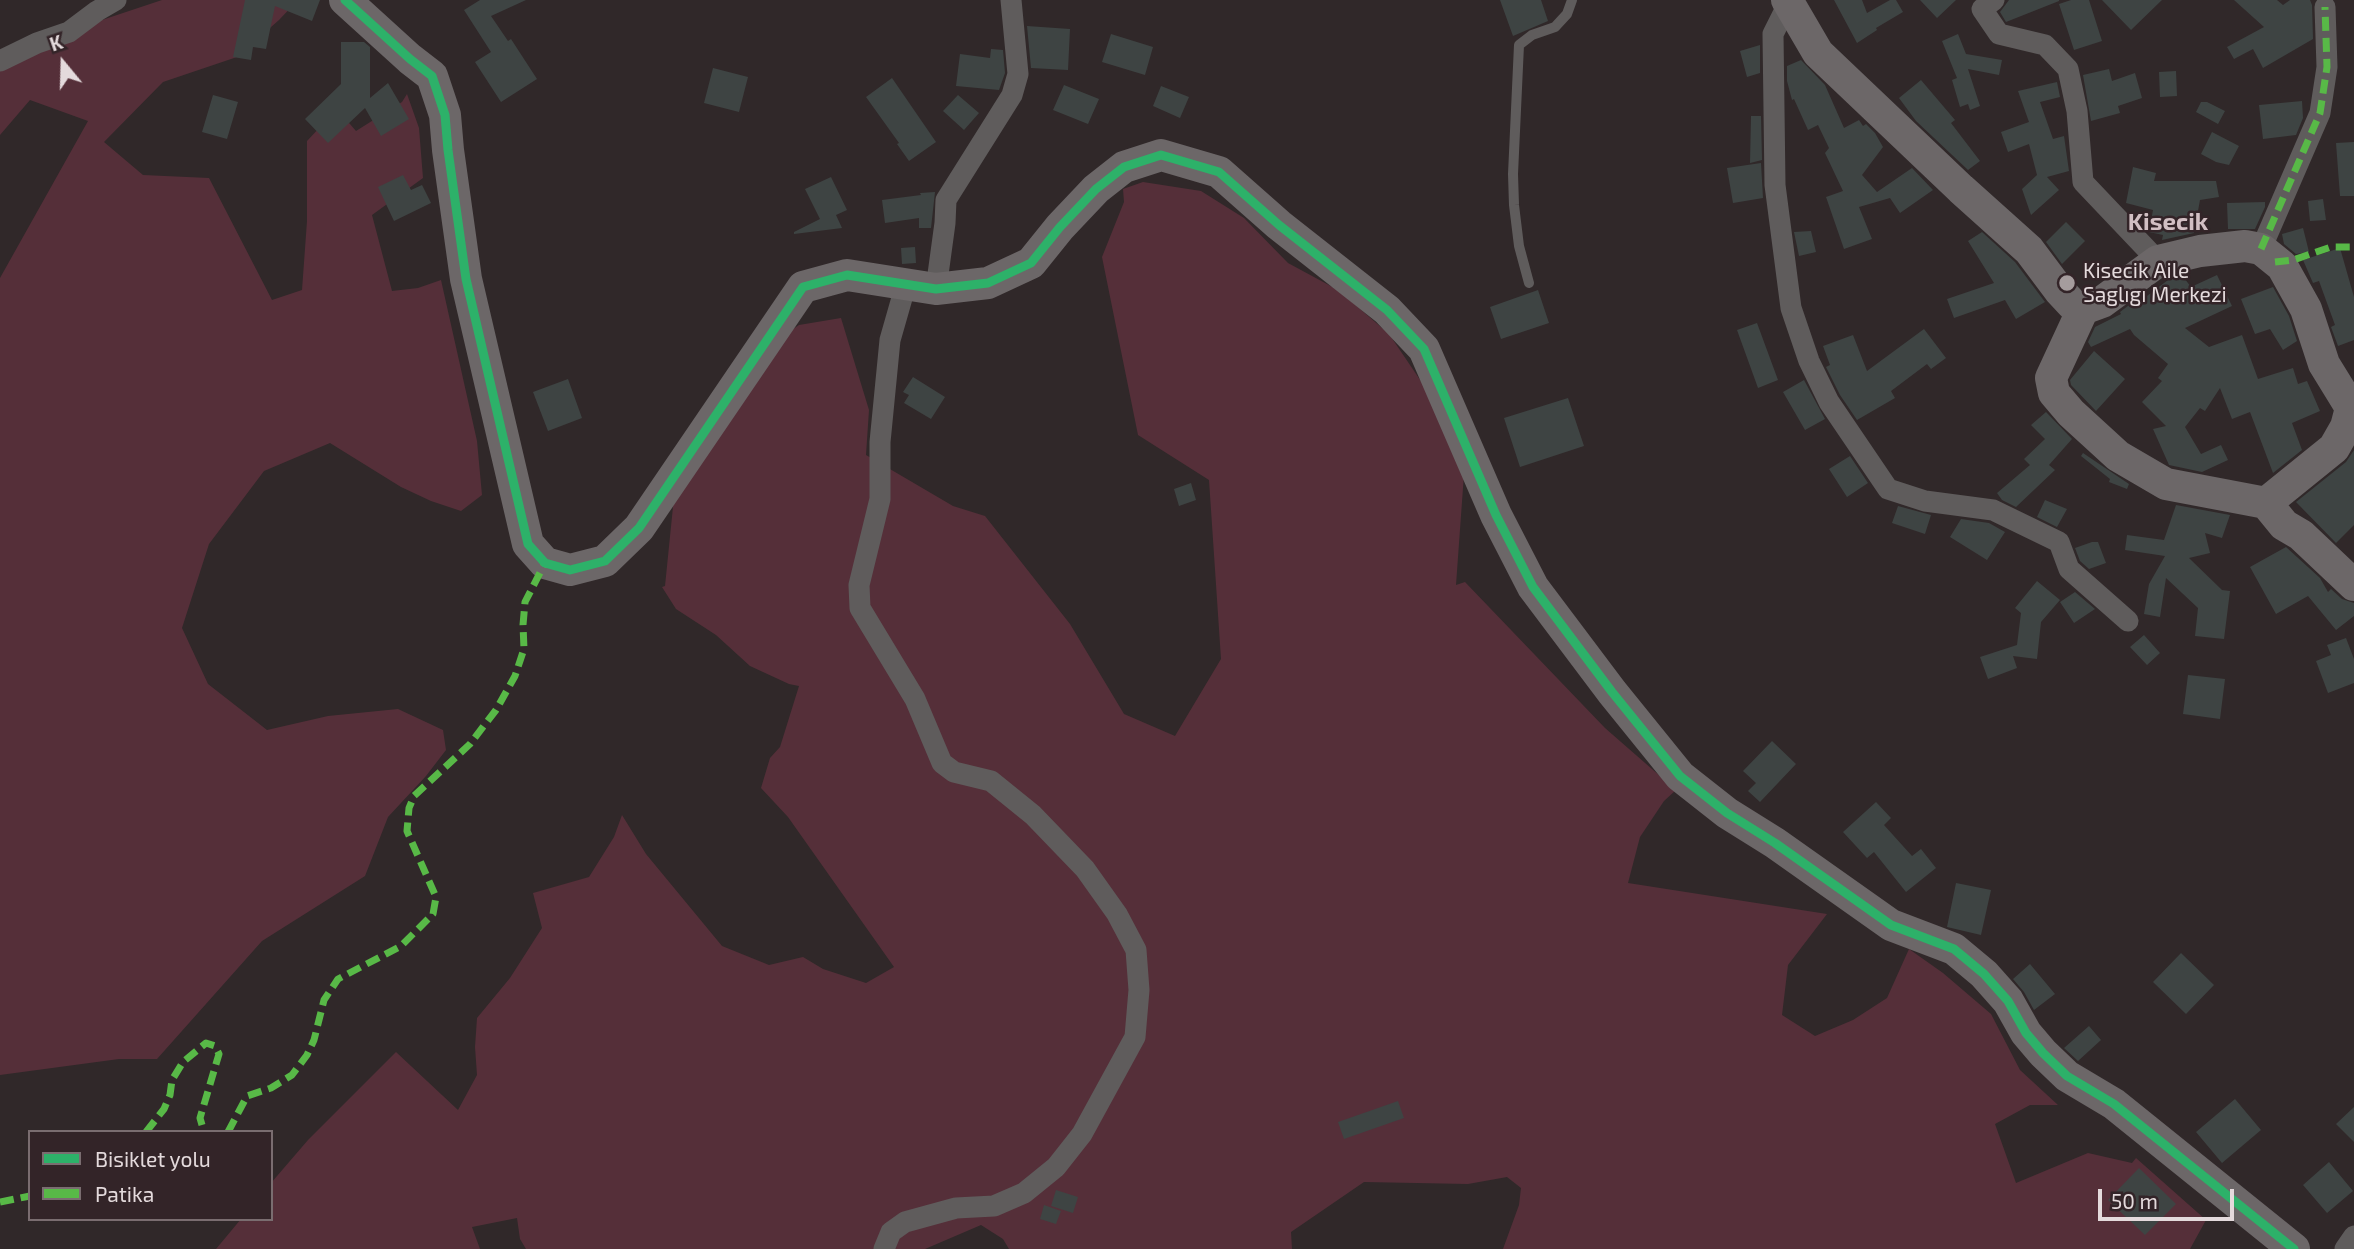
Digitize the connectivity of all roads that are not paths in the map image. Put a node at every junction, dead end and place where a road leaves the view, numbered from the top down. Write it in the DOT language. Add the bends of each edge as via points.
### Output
graph roads {
  1 [pos="116,0"];
  2 [pos="345,0"];
  3 [pos="1011,0"];
  4 [pos="1572,0"];
  5 [pos="1994,0"];
  6 [pos="1788,2"];
  7 [pos="2325,8"];
  8 [pos="0,61"];
  9 [pos="2261,249"];
  10 [pos="2158,261"];
  11 [pos="1529,283"];
  12 [pos="921,286"];
  13 [pos="2083,309"];
  14 [pos="2266,503"];
  15 [pos="2354,585"];
  16 [pos="2128,621"];
  17 [pos="2354,1236"];
  18 [pos="884,1249"];
  19 [pos="2294,1249"];
  20 [pos="2345,1249"];
  1 -- 8 [label="street" via="69,32"];
  2 -- 12 [label="street" via="432,76 445,115 466,279 528,544 545,563 570,570 605,561 639,528 803,287 847,275"];
  3 -- 12 [label="street" via="1018,74 1012,95 946,200 945,223"];
  4 -- 11 [label="lane" via="1555,27 1519,45 1514,205"];
  5 -- 10 [label="street" via="1982,9 1999,34 2045,45 2068,69 2083,182"];
  6 -- 13 [label="street" via="1818,52 2029,250 2059,290"];
  6 -- 16 [label="street" via="1773,34 1775,185 1791,308 1829,402 1888,489 1925,501 1993,510 2059,542 2069,569"];
  7 -- 9 [label="street" via="2327,67 2320,113"];
  9 -- 10 [label="street" via="2245,246 2200,251"];
  9 -- 14 [label="street" via="2282,266 2306,309 2324,364 2351,408 2334,448"];
  10 -- 13 [label="street" via="2102,302"];
  12 -- 18 [label="street" via="890,340 880,499 859,585 860,608 915,699 942,763 954,772 991,781 1085,869 1136,950 1139,990 1135,1037 1082,1134 1056,1167 1024,1193 994,1206 956,1208 905,1222 891,1232"];
  12 -- 19 [label="street" via="988,283 1031,263 1096,189 1124,167 1161,155 1219,172 1387,310 1424,349 1496,515 1533,587 1681,776 1727,813 1891,925 1954,950 1984,974 2043,1054 2067,1076 2114,1104"];
  13 -- 14 [label="street" via="2051,378 2054,393 2071,413 2118,456 2166,484"];
  14 -- 15 [label="street"];
  17 -- 20 [label="street"];
}
